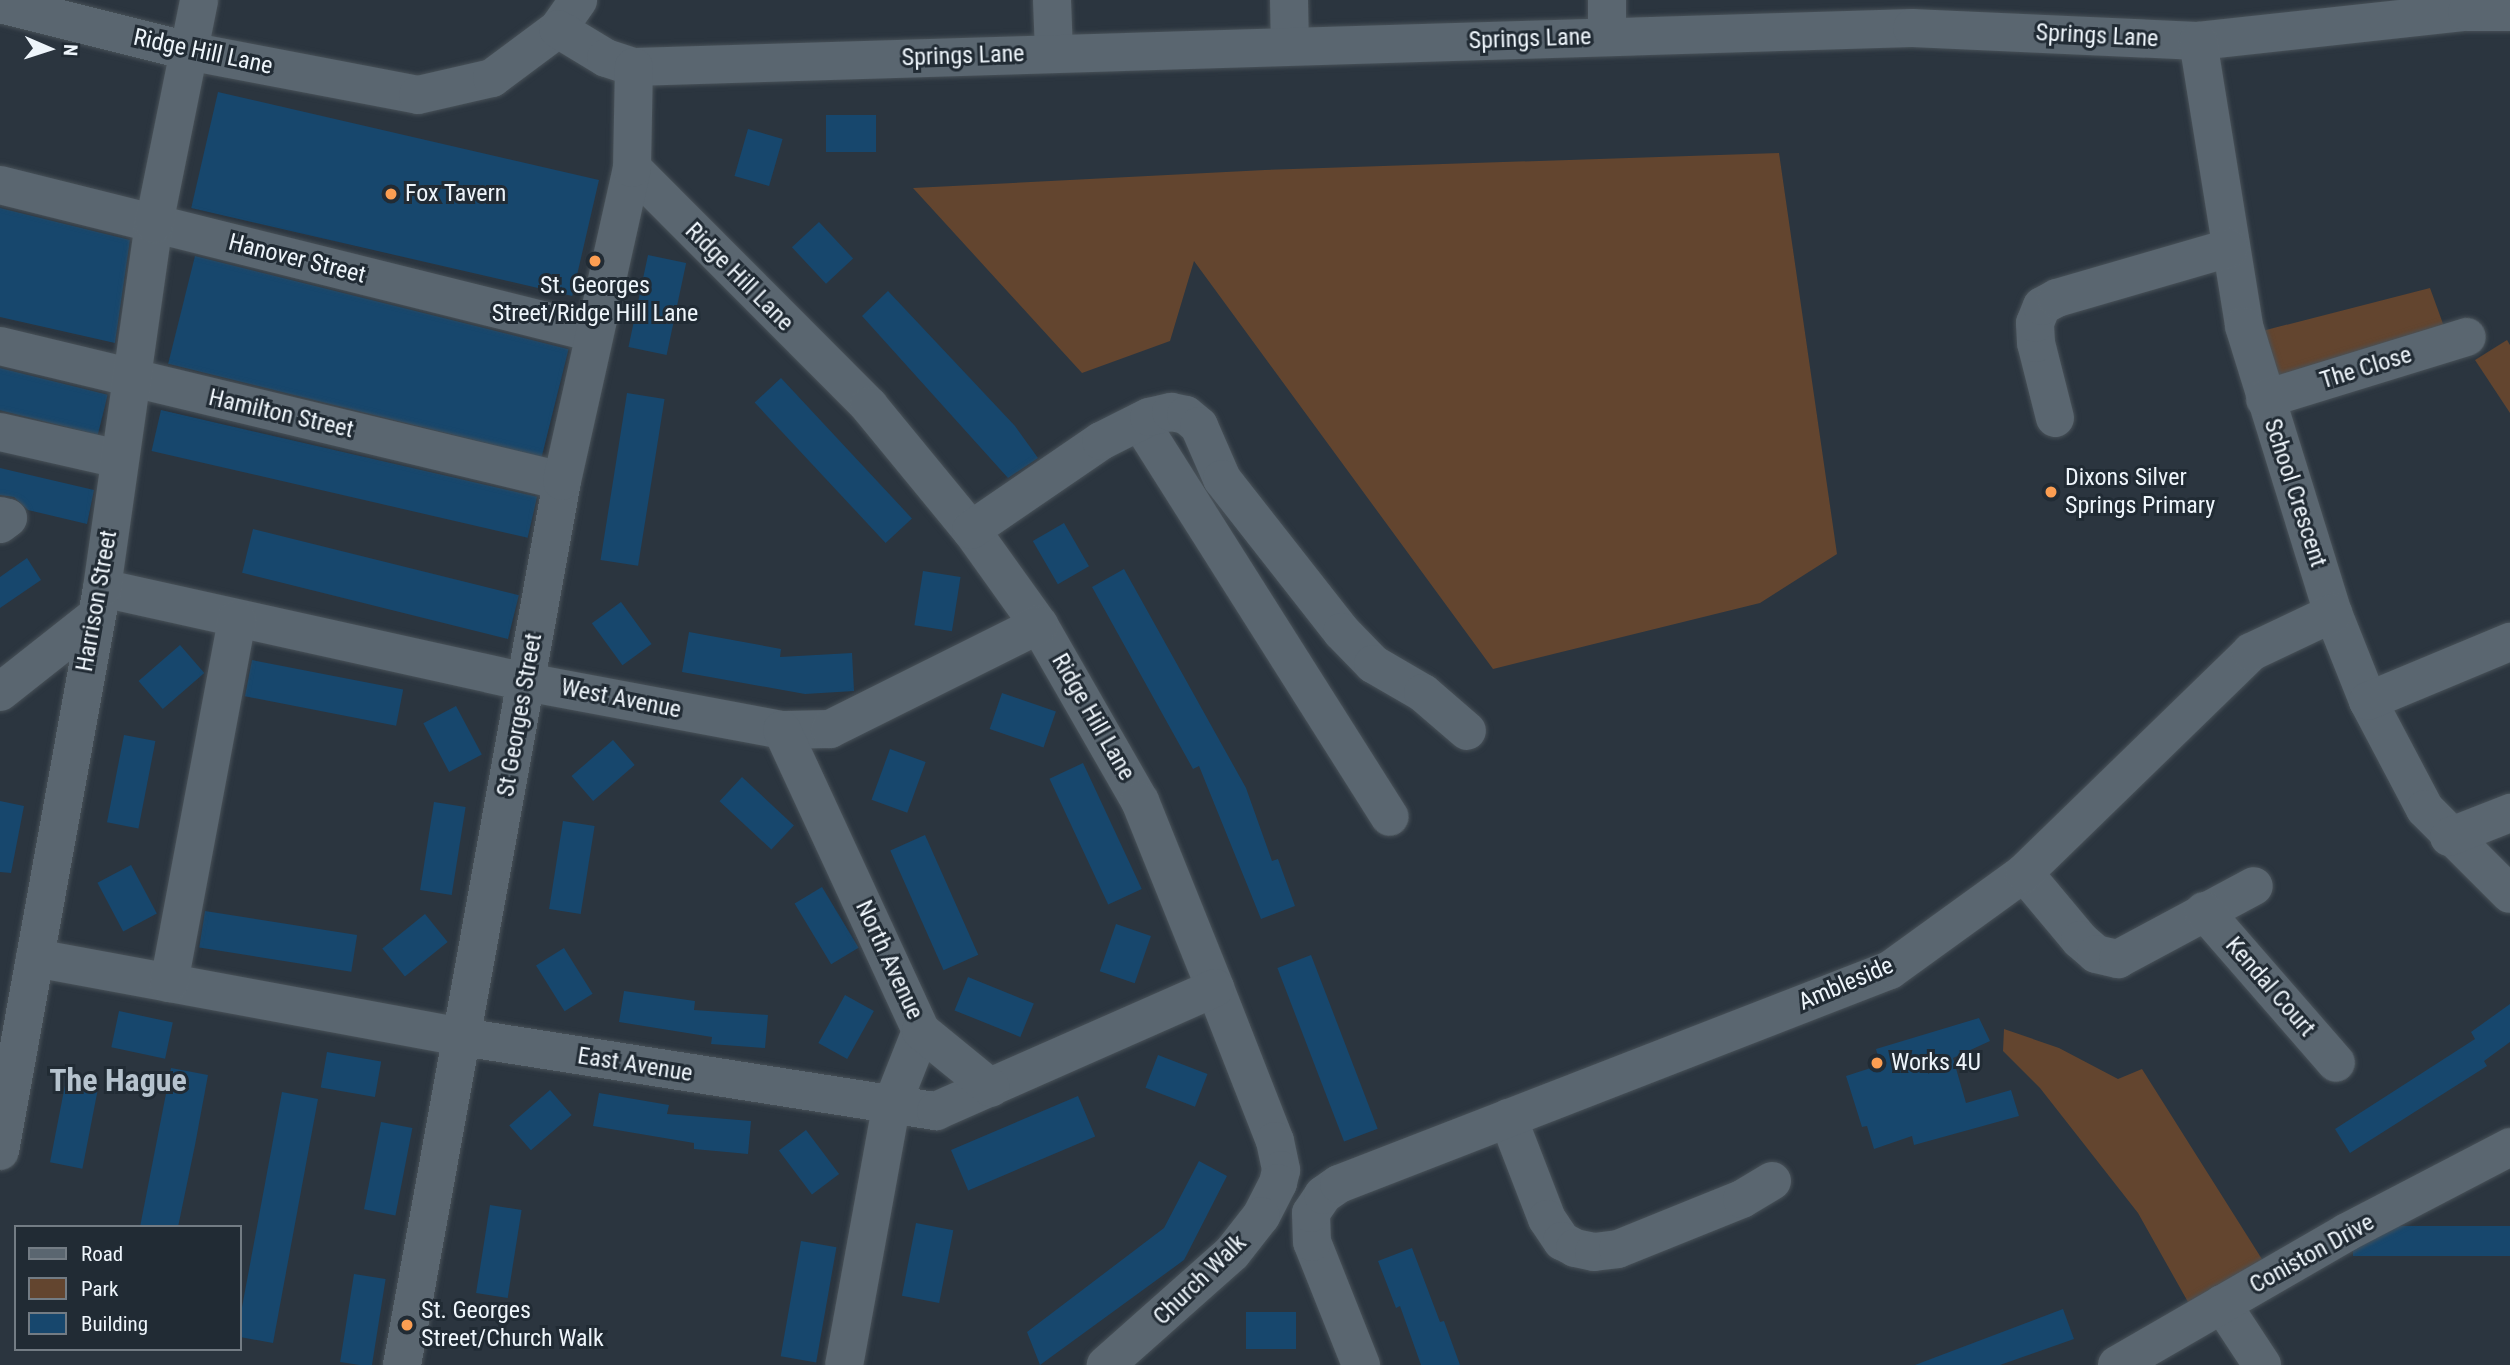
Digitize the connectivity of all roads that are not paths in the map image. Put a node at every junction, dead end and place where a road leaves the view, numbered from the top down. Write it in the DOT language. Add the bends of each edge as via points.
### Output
graph roads {
  1 [pos="199,0"];
  2 [pos="1052,0"];
  3 [pos="1289,0"];
  4 [pos="0,4"];
  5 [pos="2332,12"];
  6 [pos="2510,12"];
  7 [pos="568,15"];
  8 [pos="1607,18"];
  9 [pos="2198,41"];
  10 [pos="1290,46"];
  11 [pos="188,51"];
  12 [pos="1055,53"];
  13 [pos="634,67"];
  14 [pos="632,167"];
  15 [pos="0,186"];
  16 [pos="154,224"];
  17 [pos="2229,248"];
  18 [pos="594,333"];
  19 [pos="2467,337"];
  20 [pos="0,346"];
  21 [pos="133,379"];
  22 [pos="2265,399"];
  23 [pos="2055,418"];
  24 [pos="1140,422"];
  25 [pos="0,432"];
  26 [pos="119,459"];
  27 [pos="562,481"];
  28 [pos="0,516"];
  29 [pos="0,524"];
  30 [pos="971,530"];
  31 [pos="99,603"];
  32 [pos="2333,613"];
  33 [pos="237,619"];
  34 [pos="1039,625"];
  35 [pos="2510,642"];
  36 [pos="526,682"];
  37 [pos="0,692"];
  38 [pos="2368,701"];
  39 [pos="782,730"];
  40 [pos="1466,731"];
  41 [pos="2510,813"];
  42 [pos="1390,817"];
  43 [pos="2449,837"];
  44 [pos="2024,873"];
  45 [pos="2254,886"];
  46 [pos="2510,894"];
  47 [pos="2204,911"];
  48 [pos="35,958"];
  49 [pos="169,983"];
  50 [pos="1215,988"];
  51 [pos="921,1031"];
  52 [pos="462,1037"];
  53 [pos="2336,1063"];
  54 [pos="991,1088"];
  55 [pos="891,1107"];
  56 [pos="1508,1118"];
  57 [pos="1,1138"];
  58 [pos="2510,1147"];
  59 [pos="1772,1181"];
  60 [pos="1278,1182"];
  61 [pos="1315,1204"];
  62 [pos="2222,1304"];
  63 [pos="402,1365"];
  64 [pos="844,1365"];
  65 [pos="1106,1365"];
  66 [pos="1361,1365"];
  67 [pos="2117,1365"];
  68 [pos="2262,1365"];
  1 -- 11 [label="street, Harrison Street"];
  2 -- 12 [label="street"];
  3 -- 10 [label="street"];
  4 -- 11 [label="street, Ridge Hill Lane"];
  5 -- 6 [label="street, Springs Lane"];
  5 -- 9 [label="street, Springs Lane"];
  7 -- 11 [label="street, Ridge Hill Lane" via="492,78 418,95"];
  7 -- 13 [label="street, Springs Lane" via="606,58"];
  8 -- 9 [label="street, Springs Lane"];
  8 -- 10 [label="street, Springs Lane"];
  9 -- 17 [label="street, School Crescent"];
  10 -- 12 [label="street, Springs Lane"];
  11 -- 16 [label="street, Harrison Street"];
  12 -- 13 [label="street, Springs Lane"];
  13 -- 14 [label="street, St Georges Street"];
  14 -- 18 [label="street, St Georges Street"];
  14 -- 30 [label="street, Ridge Hill Lane" via="869,406"];
  15 -- 16 [label="street, Hanover Street"];
  16 -- 18 [label="street, Hanover Street"];
  16 -- 21 [label="street, Harrison Street"];
  17 -- 22 [label="street, School Crescent"];
  17 -- 23 [label="street" via="2186,272 2057,298 2042,306 2035,323 2036,344"];
  18 -- 27 [label="street, St Georges Street"];
  19 -- 22 [label="street, The Close"];
  20 -- 21 [label="street, Hamilton Street"];
  21 -- 26 [label="street, Harrison Street"];
  21 -- 27 [label="street, Hamilton Street"];
  22 -- 32 [label="street, School Crescent"];
  24 -- 30 [label="street" via="1101,441"];
  24 -- 40 [label="street" via="1171,412 1186,415 1199,426 1222,479 1342,632 1373,664 1423,693"];
  24 -- 42 [label="street"];
  25 -- 26 [label="street"];
  26 -- 31 [label="street, Harrison Street"];
  27 -- 36 [label="street, St Georges Street"];
  28 -- 29 [label="street" via="8,518"];
  30 -- 34 [label="street, Ridge Hill Lane"];
  31 -- 33 [label="street, West Avenue"];
  31 -- 37 [label="street"];
  31 -- 48 [label="street, Harrison Street"];
  32 -- 38 [label="street, School Crescent"];
  32 -- 44 [label="street, Ambleside" via="2250,652"];
  33 -- 36 [label="street, West Avenue"];
  33 -- 49 [label="street"];
  34 -- 39 [label="street, West Avenue" via="830,729"];
  34 -- 50 [label="street, Ridge Hill Lane" via="1140,801"];
  35 -- 38 [label="street"];
  36 -- 39 [label="street, West Avenue"];
  36 -- 52 [label="street, St Georges Street"];
  38 -- 43 [label="street, School Crescent" via="2400,768"];
  39 -- 51 [label="street, North Avenue"];
  41 -- 43 [label="street"];
  43 -- 46 [label="street, School Crescent"];
  44 -- 47 [label="street, Kendal Court" via="2080,940 2096,954 2118,959"];
  44 -- 56 [label="street, Ambleside" via="1890,970"];
  45 -- 47 [label="street, Kendal Court"];
  47 -- 53 [label="street, Kendal Court"];
  48 -- 49 [label="street, East Avenue"];
  48 -- 57 [label="street, Harrison Street"];
  49 -- 52 [label="street, East Avenue"];
  50 -- 54 [label="street, East Avenue"];
  50 -- 60 [label="street, Ridge Hill Lane" via="1275,1141"];
  51 -- 54 [label="street"];
  51 -- 55 [label="street, North Avenue"];
  52 -- 55 [label="street, East Avenue"];
  52 -- 63 [label="street, St Georges Street"];
  54 -- 55 [label="street, East Avenue" via="936,1111"];
  55 -- 64 [label="street, North Avenue"];
  56 -- 59 [label="street" via="1547,1220 1562,1241 1575,1248 1594,1252 1618,1249 1742,1199"];
  56 -- 61 [label="street, Ambleside" via="1339,1184"];
  58 -- 62 [label="street, Coniston Drive"];
  60 -- 61 [label="street"];
  60 -- 65 [label="street, Church Walk" via="1261,1216 1232,1253"];
  61 -- 66 [label="street" via="1308,1225 1312,1242"];
  62 -- 67 [label="street, Coniston Drive"];
  62 -- 68 [label="street"];
}
